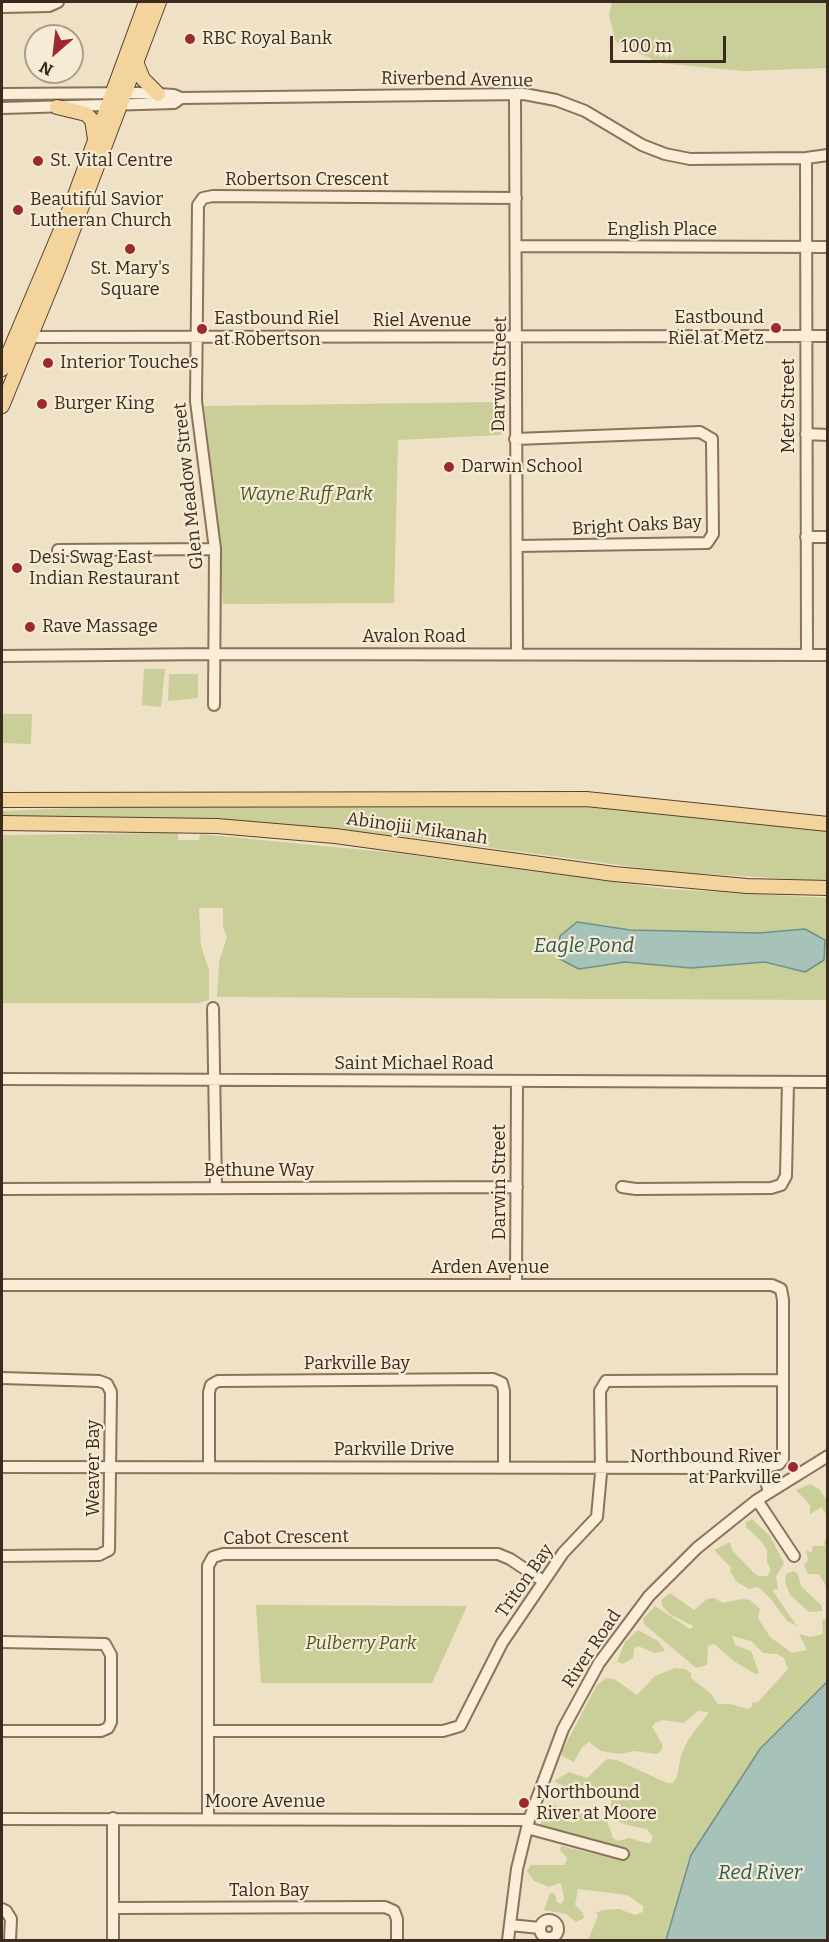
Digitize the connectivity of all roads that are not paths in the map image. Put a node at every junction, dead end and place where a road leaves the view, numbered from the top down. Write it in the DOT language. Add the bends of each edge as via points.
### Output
graph roads {
  1 [pos="58,2"];
  2 [pos="146,2"];
  3 [pos="159,2"];
  4 [pos="2,7"];
  5 [pos="136,62"];
  6 [pos="2,94"];
  7 [pos="158,94"];
  8 [pos="515,94"];
  9 [pos="181,98"];
  10 [pos="115,100"];
  11 [pos="57,107"];
  12 [pos="2,108"];
  13 [pos="95,141"];
  14 [pos="828,155"];
  15 [pos="806,158"];
  16 [pos="516,198"];
  17 [pos="517,246"];
  18 [pos="806,248"];
  19 [pos="828,248"];
  20 [pos="198,336"];
  21 [pos="806,336"];
  22 [pos="828,336"];
  23 [pos="23,337"];
  24 [pos="517,338"];
  25 [pos="2,369"];
  26 [pos="2,406"];
  27 [pos="806,434"];
  28 [pos="828,435"];
  29 [pos="515,439"];
  30 [pos="806,537"];
  31 [pos="828,537"];
  32 [pos="517,546"];
  33 [pos="215,549"];
  34 [pos="58,550"];
  35 [pos="214,654"];
  36 [pos="518,654"];
  37 [pos="807,655"];
  38 [pos="828,655"];
  39 [pos="2,656"];
  40 [pos="214,705"];
  41 [pos="2,800"];
  42 [pos="2,823"];
  43 [pos="828,824"];
  44 [pos="828,888"];
  45 [pos="213,1008"];
  46 [pos="2,1079"];
  47 [pos="216,1081"];
  48 [pos="517,1081"];
  49 [pos="788,1082"];
  50 [pos="828,1082"];
  51 [pos="622,1186"];
  52 [pos="216,1187"];
  53 [pos="517,1187"];
  54 [pos="2,1188"];
  55 [pos="516,1284"];
  56 [pos="2,1285"];
  57 [pos="2,1378"];
  58 [pos="783,1380"];
  59 [pos="828,1456"];
  60 [pos="111,1466"];
  61 [pos="2,1467"];
  62 [pos="209,1467"];
  63 [pos="504,1467"];
  64 [pos="601,1468"];
  65 [pos="762,1468"];
  66 [pos="769,1492"];
  67 [pos="757,1500"];
  68 [pos="2,1556"];
  69 [pos="794,1556"];
  70 [pos="543,1581"];
  71 [pos="2,1642"];
  72 [pos="2,1731"];
  73 [pos="209,1731"];
  74 [pos="112,1818"];
  75 [pos="2,1819"];
  76 [pos="208,1819"];
  77 [pos="528,1824"];
  78 [pos="624,1854"];
  79 [pos="113,1908"];
  80 [pos="2,1909"];
  81 [pos="510,1925"];
  82 [pos="540,1928"];
  83 [pos="10,1941"];
  84 [pos="113,1941"];
  85 [pos="397,1941"];
  86 [pos="508,1941"];
  1 -- 4 [label="street" via="49,6"];
  2 -- 10 [label="main road"];
  3 -- 5 [label="main road"];
  5 -- 7 [label="main road" via="143,80"];
  5 -- 10 [label="main road"];
  6 -- 10 [label="street"];
  7 -- 9 [label="street, Riverbend Avenue"];
  7 -- 10 [label="street, Riverbend Avenue"];
  8 -- 9 [label="street, Riverbend Avenue"];
  8 -- 15 [label="street, Riverbend Avenue" via="556,100 585,111 665,154 690,159"];
  8 -- 16 [label="street, Darwin Street"];
  9 -- 10 [label="street, Riverbend Avenue" via="174,103"];
  10 -- 11 [label="street"];
  10 -- 13 [label="main road"];
  10 -- 23 [label="main road"];
  11 -- 12 [label="street"];
  11 -- 13 [label="main road" via="86,114 92,120"];
  13 -- 23 [label="main road"];
  14 -- 15 [label="street, Riverbend Avenue"];
  15 -- 18 [label="street, Metz Street"];
  16 -- 17 [label="street, Darwin Street"];
  16 -- 20 [label="street, Robertson Crescent" via="203,198 198,205"];
  17 -- 18 [label="street, English Place"];
  17 -- 24 [label="street, Darwin Street"];
  18 -- 19 [label="street, English Place"];
  18 -- 21 [label="street, Metz Street"];
  20 -- 23 [label="street, Riel Avenue"];
  20 -- 24 [label="street, Riel Avenue"];
  20 -- 33 [label="street, Glen Meadow Street" via="196,401"];
  21 -- 22 [label="street, Riel Avenue"];
  21 -- 24 [label="street, Riel Avenue"];
  21 -- 27 [label="street, Metz Street"];
  23 -- 25 [label="main road"];
  23 -- 26 [label="main road"];
  24 -- 29 [label="street, Darwin Street"];
  27 -- 28 [label="street"];
  27 -- 30 [label="street, Metz Street"];
  29 -- 32 [label="street, Darwin Street"];
  29 -- 32 [label="street, Bright Oaks Bay" via="700,432 712,439 713,463 713,534 707,543"];
  30 -- 31 [label="street"];
  30 -- 37 [label="street, Metz Street"];
  32 -- 36 [label="street, Darwin Street"];
  33 -- 34 [label="street"];
  33 -- 35 [label="street, Glen Meadow Street"];
  35 -- 36 [label="street, Avalon Road"];
  35 -- 39 [label="street, Avalon Road"];
  35 -- 40 [label="street, Glen Meadow Street"];
  36 -- 37 [label="street, Avalon Road"];
  37 -- 38 [label="street, Avalon Road"];
  41 -- 43 [label="main road, Abinojii Mikanah" via="586,799"];
  42 -- 44 [label="main road, Abinojii Mikanah" via="217,826 335,836 614,874 747,886"];
  45 -- 47 [label="street"];
  46 -- 47 [label="street, Saint Michael Road"];
  47 -- 48 [label="street, Saint Michael Road"];
  47 -- 52 [label="street"];
  48 -- 49 [label="street, Saint Michael Road"];
  48 -- 53 [label="street, Darwin Street"];
  49 -- 50 [label="street, Saint Michael Road"];
  49 -- 51 [label="street" via="786,1176 781,1185 636,1189"];
  52 -- 53 [label="street, Bethune Way"];
  52 -- 54 [label="street, Bethune Way"];
  53 -- 55 [label="street, Darwin Street"];
  55 -- 56 [label="street, Arden Avenue"];
  55 -- 58 [label="street, Arden Avenue" via="777,1286 783,1294"];
  57 -- 60 [label="street, Weaver Bay" via="107,1384 111,1392"];
  58 -- 64 [label="street, Triton Bay" via="606,1381 600,1391"];
  58 -- 65 [label="street, Arden Avenue" via="783,1459 779,1464"];
  59 -- 66 [label="street, River Road"];
  60 -- 61 [label="street, Parkville Drive"];
  60 -- 62 [label="street, Parkville Drive"];
  60 -- 68 [label="street, Weaver Bay" via="110,1545 105,1554"];
  62 -- 63 [label="street, Parkville Drive"];
  62 -- 63 [label="street, Parkville Bay" via="209,1392 218,1381 493,1379 502,1383 504,1391"];
  63 -- 64 [label="street, Parkville Drive"];
  64 -- 65 [label="street, Parkville Drive"];
  64 -- 70 [label="street, Triton Bay" via="597,1516"];
  65 -- 66 [label="street"];
  66 -- 67 [label="street, River Road"];
  67 -- 69 [label="street"];
  67 -- 77 [label="street, River Road" via="689,1555 623,1629 567,1721"];
  70 -- 73 [label="street, Triton Bay" via="497,1652 465,1720 452,1730"];
  70 -- 73 [label="street, Cabot Crescent" via="498,1554 218,1554 208,1566"];
  71 -- 72 [label="street" via="105,1644 111,1655 111,1722 101,1731"];
  73 -- 76 [label="street, Cabot Crescent"];
  74 -- 75 [label="street, Moore Avenue"];
  74 -- 76 [label="street, Moore Avenue"];
  74 -- 79 [label="street"];
  76 -- 77 [label="street, Moore Avenue"];
  77 -- 78 [label="street, Moore Avenue"];
  77 -- 81 [label="street, River Road" via="516,1869"];
  79 -- 84 [label="street"];
  79 -- 85 [label="street, Talon Bay" via="385,1907 394,1911 397,1919"];
  80 -- 83 [label="street" via="10,1918"];
  81 -- 82 [label="street"];
  81 -- 86 [label="street, River Road"];
}
